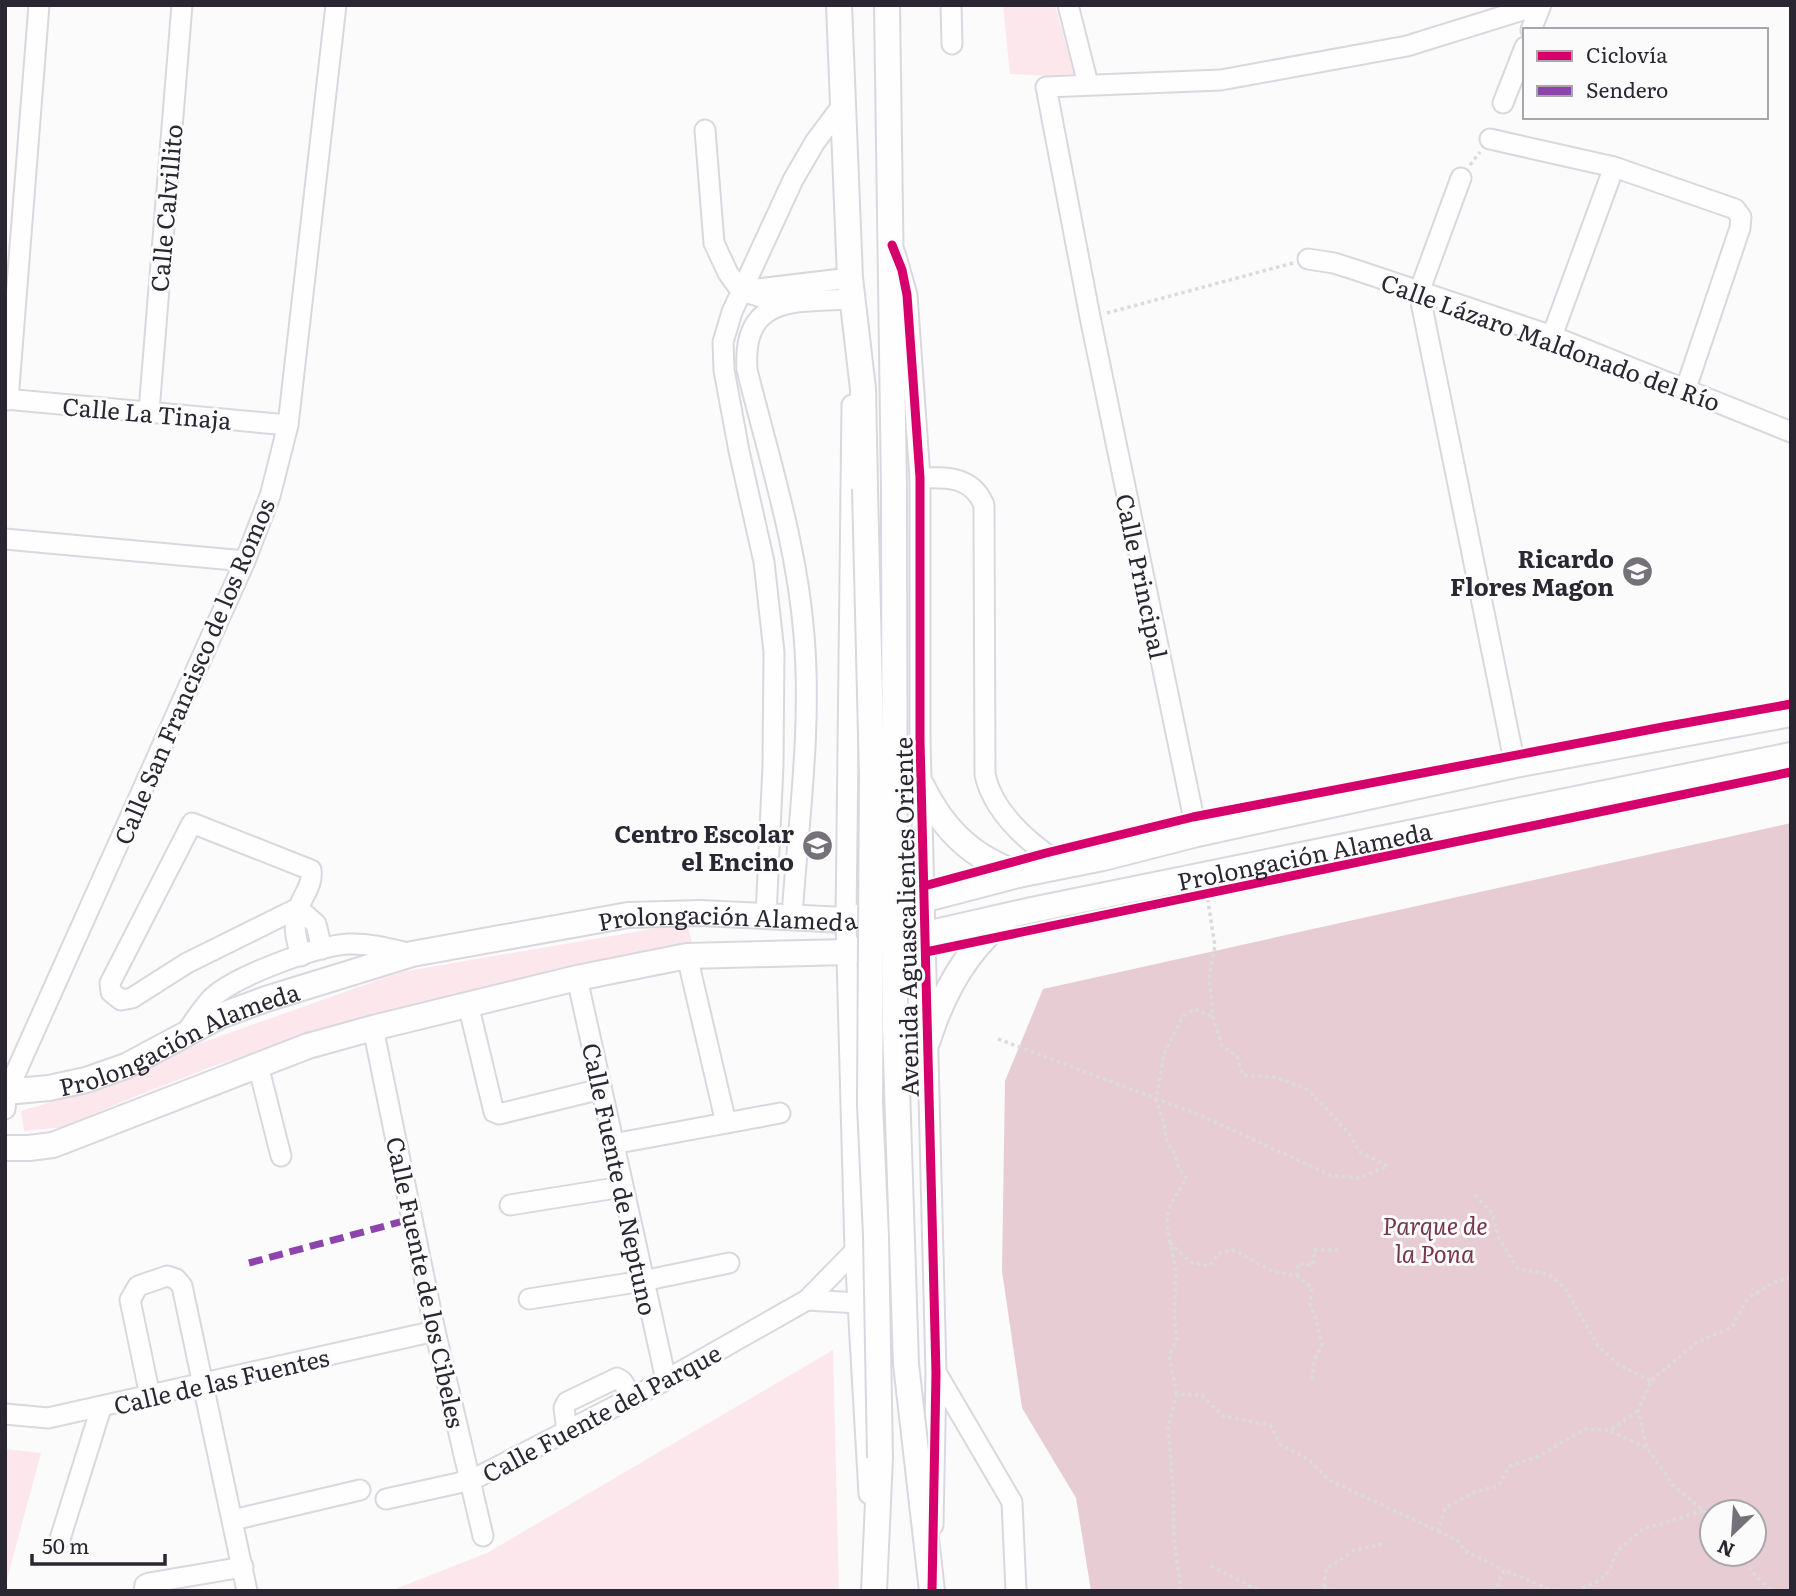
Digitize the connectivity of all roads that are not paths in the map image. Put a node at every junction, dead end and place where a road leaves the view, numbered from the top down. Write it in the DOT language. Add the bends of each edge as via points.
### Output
graph roads {
  1 [pos="39,5"];
  2 [pos="182,5"];
  3 [pos="336,5"];
  4 [pos="839,5"];
  5 [pos="887,5"];
  6 [pos="951,5"];
  7 [pos="1068,5"];
  8 [pos="1540,5"];
  9 [pos="1532,28"];
  10 [pos="952,44"];
  11 [pos="1523,52"];
  12 [pos="1088,85"];
  13 [pos="1503,103"];
  14 [pos="842,106"];
  15 [pos="705,130"];
  16 [pos="1490,139"];
  17 [pos="1614,167"];
  18 [pos="1461,178"];
  19 [pos="892,245"];
  20 [pos="1308,259"];
  21 [pos="741,291"];
  22 [pos="1419,292"];
  23 [pos="851,298"];
  24 [pos="782,303"];
  25 [pos="726,330"];
  26 [pos="1552,336"];
  27 [pos="748,340"];
  28 [pos="1686,388"];
  29 [pos="6,399"];
  30 [pos="149,411"];
  31 [pos="288,425"];
  32 [pos="1791,432"];
  33 [pos="739,451"];
  34 [pos="768,453"];
  35 [pos="920,478"];
  36 [pos="5,539"];
  37 [pos="245,561"];
  38 [pos="1791,715"];
  39 [pos="1791,755"];
  40 [pos="773,765"];
  41 [pos="1515,765"];
  42 [pos="803,768"];
  43 [pos="922,786"];
  44 [pos="1197,834"];
  45 [pos="1064,866"];
  46 [pos="1018,875"];
  47 [pos="847,880"];
  48 [pos="925,894"];
  49 [pos="298,908"];
  50 [pos="766,916"];
  51 [pos="1010,916"];
  52 [pos="792,917"];
  53 [pos="846,919"];
  54 [pos="926,935"];
  55 [pos="322,949"];
  56 [pos="847,952"];
  57 [pos="412,954"];
  58 [pos="300,956"];
  59 [pos="687,956"];
  60 [pos="577,978"];
  61 [pos="468,1004"];
  62 [pos="848,1025"];
  63 [pos="373,1028"];
  64 [pos="928,1030"];
  65 [pos="184,1034"];
  66 [pos="258,1065"];
  67 [pos="601,1090"];
  68 [pos="6,1098"];
  69 [pos="780,1113"];
  70 [pos="726,1123"];
  71 [pos="613,1144"];
  72 [pos="5,1148"];
  73 [pos="281,1156"];
  74 [pos="622,1187"];
  75 [pos="510,1205"];
  76 [pos="855,1251"];
  77 [pos="729,1263"];
  78 [pos="643,1281"];
  79 [pos="529,1299"];
  80 [pos="807,1300"];
  81 [pos="858,1303"];
  82 [pos="435,1331"];
  83 [pos="936,1373"];
  84 [pos="666,1380"];
  85 [pos="201,1383"];
  86 [pos="150,1396"];
  87 [pos="101,1408"];
  88 [pos="5,1414"];
  89 [pos="472,1480"];
  90 [pos="360,1490"];
  91 [pos="386,1499"];
  92 [pos="233,1520"];
  93 [pos="483,1536"];
  94 [pos="60,1539"];
  95 [pos="243,1567"];
  96 [pos="144,1588"];
  97 [pos="874,1590"];
  98 [pos="247,1591"];
  99 [pos="932,1591"];
  100 [pos="1016,1591"];
  1 -- 29 [label="street"];
  2 -- 30 [label="street, Calle Calvillito"];
  3 -- 31 [label="street, Calle San Francisco de los Romos"];
  4 -- 14 [label="main road, Avenida Aguascalientes Oriente"];
  5 -- 19 [label="main road, Avenida Aguascalientes Oriente"];
  6 -- 10 [label="street"];
  7 -- 12 [label="street"];
  8 -- 9 [label="street"];
  8 -- 12 [label="street" via="1408,46 1220,80"];
  11 -- 13 [label="street"];
  12 -- 44 [label="street, Calle Principal" via="1046,87"];
  14 -- 21 [label="street" via="793,180"];
  14 -- 23 [label="main road, Avenida Aguascalientes Oriente"];
  15 -- 21 [label="street" via="713,243"];
  16 -- 17 [label="street"];
  17 -- 26 [label="street"];
  17 -- 28 [label="street" via="1735,209 1741,217"];
  18 -- 22 [label="street"];
  19 -- 35 [label="street, Avenida Aguascalientes Oriente" via="907,295"];
  19 -- 99 [label="main road, Avenida Aguascalientes Oriente, bridge" via="895,1027 906,1364"];
  20 -- 22 [label="street, Calle Lázaro Maldonado del Río" via="1334,263"];
  21 -- 23 [label="street"];
  21 -- 24 [label="street"];
  21 -- 25 [label="street"];
  22 -- 26 [label="street, Calle Lázaro Maldonado del Río"];
  22 -- 41 [label="street"];
  23 -- 24 [label="street"];
  23 -- 47 [label="street, Avenida Aguascalientes Oriente"];
  23 -- 97 [label="main road, Avenida Aguascalientes Oriente, bridge" via="863,389 872,776 870,1104 880,1458"];
  24 -- 27 [label="street" via="764,314"];
  25 -- 27 [label="street"];
  25 -- 33 [label="street" via="724,370"];
  26 -- 28 [label="street, Calle Lázaro Maldonado del Río"];
  27 -- 34 [label="street" via="747,370"];
  28 -- 32 [label="street, Calle Lázaro Maldonado del Río"];
  29 -- 30 [label="street, Calle La Tinaja"];
  30 -- 31 [label="street, Calle La Tinaja"];
  31 -- 37 [label="street, Calle San Francisco de los Romos" via="270,496"];
  33 -- 34 [label="street"];
  33 -- 40 [label="street" via="764,562 774,652"];
  34 -- 42 [label="street" via="796,564 804,635"];
  35 -- 43 [label="street, Avenida Aguascalientes Oriente"];
  35 -- 45 [label="street" via="960,480 975,489 984,505 985,775 1000,809"];
  36 -- 37 [label="street"];
  37 -- 68 [label="street, Calle San Francisco de los Romos"];
  38 -- 41 [label="main road, Prolongación Alameda"];
  39 -- 51 [label="main road, Prolongación Alameda"];
  40 -- 42 [label="street"];
  40 -- 50 [label="street"];
  41 -- 44 [label="main road, Prolongación Alameda"];
  42 -- 52 [label="street"];
  43 -- 46 [label="main road" via="957,837"];
  43 -- 48 [label="street, Avenida Aguascalientes Oriente"];
  44 -- 45 [label="main road, Prolongación Alameda"];
  45 -- 46 [label="main road, Prolongación Alameda"];
  46 -- 48 [label="main road, Prolongación Alameda"];
  47 -- 48 [label="street" via="864,894 886,901"];
  47 -- 53 [label="street, Avenida Aguascalientes Oriente"];
  48 -- 53 [label="main road, Prolongación Alameda"];
  48 -- 54 [label="street, Avenida Aguascalientes Oriente"];
  49 -- 49 [label="street" via="187,963 132,998 121,1000 111,992 110,982 192,823 311,870 312,880"];
  49 -- 55 [label="street" via="316,924"];
  49 -- 58 [label="street" via="294,933"];
  50 -- 52 [label="main road, Prolongación Alameda"];
  50 -- 57 [label="main road, Prolongación Alameda" via="628,915"];
  51 -- 54 [label="main road, Prolongación Alameda"];
  51 -- 64 [label="main road" via="964,963"];
  52 -- 53 [label="main road, Prolongación Alameda"];
  53 -- 56 [label="street, Avenida Aguascalientes Oriente"];
  54 -- 56 [label="main road, Prolongación Alameda"];
  54 -- 64 [label="street, Avenida Aguascalientes Oriente"];
  55 -- 57 [label="street" via="349,944"];
  55 -- 58 [label="street"];
  56 -- 59 [label="main road, Prolongación Alameda"];
  56 -- 62 [label="street, Avenida Aguascalientes Oriente"];
  57 -- 65 [label="main road, Prolongación Alameda" via="266,999"];
  58 -- 65 [label="street" via="228,986"];
  59 -- 60 [label="main road, Prolongación Alameda"];
  59 -- 70 [label="street"];
  60 -- 61 [label="main road, Prolongación Alameda"];
  60 -- 67 [label="street, Calle Fuente de Neptuno"];
  61 -- 63 [label="main road, Prolongación Alameda"];
  61 -- 67 [label="street" via="494,1112"];
  62 -- 64 [label="street" via="867,1007 883,1002 915,1013"];
  62 -- 76 [label="street, Avenida Aguascalientes Oriente"];
  63 -- 66 [label="main road, Prolongación Alameda"];
  63 -- 82 [label="street, Calle Fuente de los Cibeles"];
  64 -- 83 [label="street, Avenida Aguascalientes Oriente"];
  65 -- 68 [label="main road, Prolongación Alameda" via="126,1066"];
  66 -- 72 [label="main road, Prolongación Alameda" via="53,1145"];
  66 -- 73 [label="street"];
  67 -- 71 [label="street, Calle Fuente de Neptuno"];
  69 -- 70 [label="street"];
  70 -- 71 [label="street"];
  71 -- 74 [label="street, Calle Fuente de Neptuno"];
  74 -- 75 [label="street"];
  74 -- 78 [label="street, Calle Fuente de Neptuno"];
  76 -- 80 [label="street, Calle Fuente del Parque"];
  76 -- 81 [label="street, Avenida Aguascalientes Oriente"];
  77 -- 78 [label="street"];
  78 -- 79 [label="street"];
  78 -- 84 [label="street, Calle Fuente de Neptuno"];
  80 -- 81 [label="street"];
  80 -- 84 [label="street, Calle Fuente del Parque"];
  81 -- 97 [label="street, Avenida Aguascalientes Oriente"];
  82 -- 85 [label="street, Calle de las Fuentes"];
  82 -- 89 [label="street, Calle Fuente de los Cibeles"];
  83 -- 99 [label="street, Avenida Aguascalientes Oriente"];
  83 -- 100 [label="street" via="1012,1502"];
  84 -- 89 [label="street, Calle Fuente del Parque"];
  85 -- 86 [label="street, Calle de las Fuentes"];
  85 -- 86 [label="street" via="181,1286 167,1276 138,1286 130,1300"];
  85 -- 92 [label="street"];
  86 -- 87 [label="street, Calle de las Fuentes"];
  87 -- 88 [label="street, Calle de las Fuentes" via="48,1418"];
  87 -- 94 [label="street"];
  89 -- 91 [label="street, Calle Fuente del Parque"];
  89 -- 93 [label="street, Calle Fuente de los Cibeles"];
  90 -- 92 [label="street"];
  92 -- 95 [label="street"];
  95 -- 96 [label="street"];
  95 -- 98 [label="street"];
}
